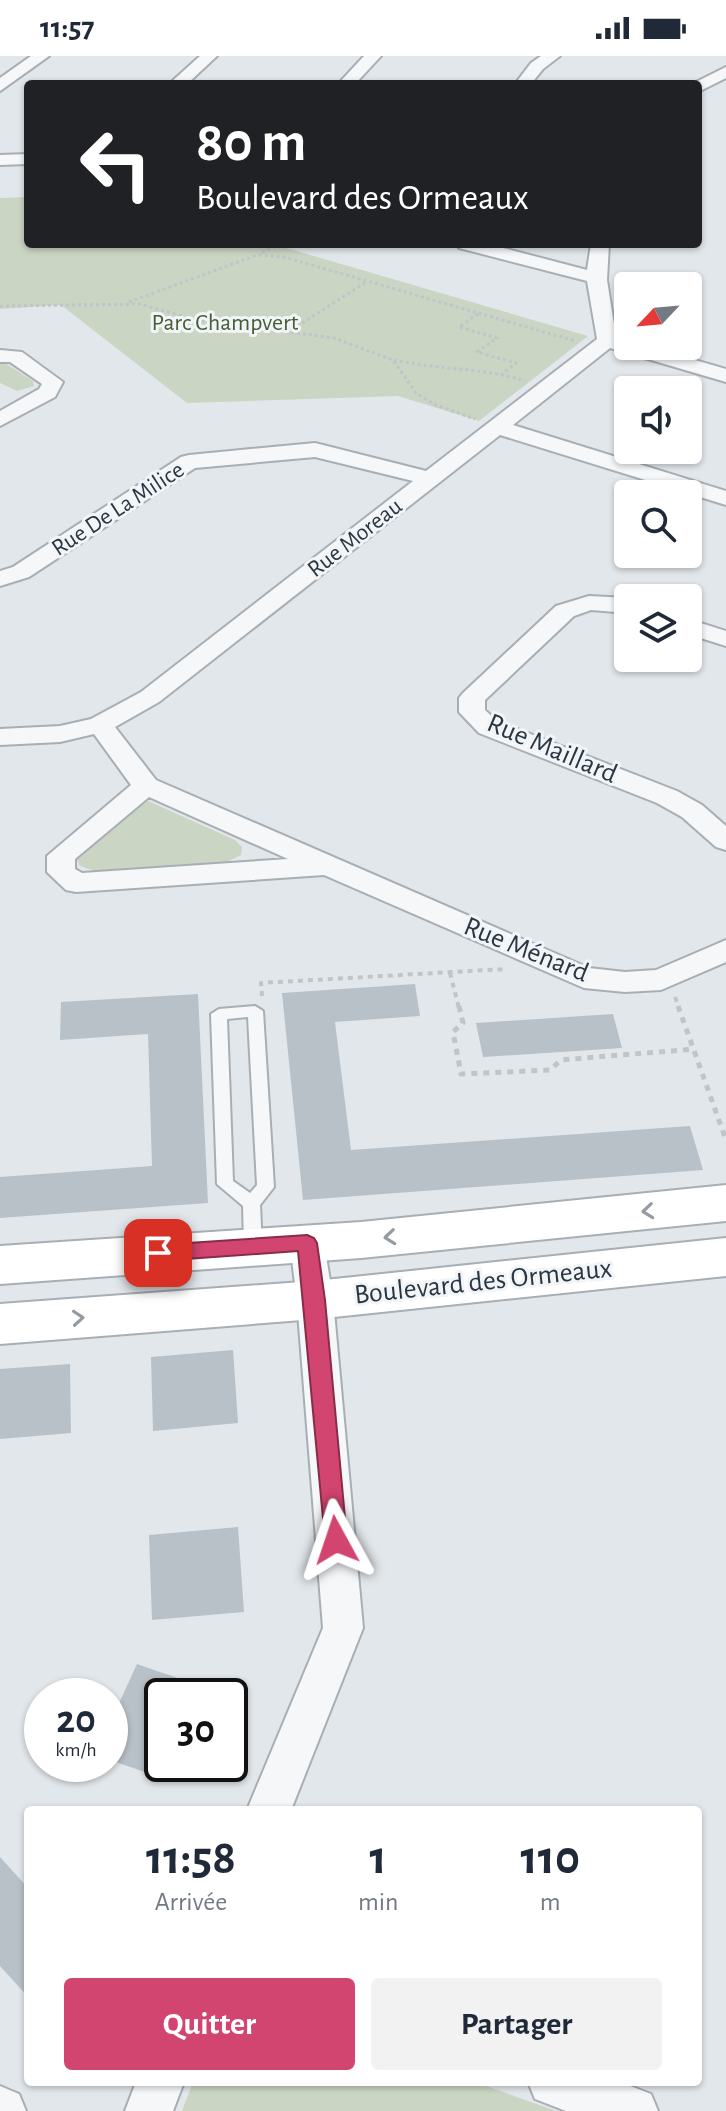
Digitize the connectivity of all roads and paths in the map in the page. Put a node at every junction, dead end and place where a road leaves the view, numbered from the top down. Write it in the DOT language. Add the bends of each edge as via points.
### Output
graph roads {
  1 [pos="41,56"];
  2 [pos="209,56"];
  3 [pos="373,56"];
  4 [pos="552,56"];
  5 [pos="726,72"];
  6 [pos="182,80"];
  7 [pos="350,80"];
  8 [pos="526,80"];
  9 [pos="702,85"];
  10 [pos="0,86"];
  11 [pos="24,159"];
  12 [pos="0,160"];
  13 [pos="275,248"];
  14 [pos="481,248"];
  15 [pos="599,248"];
  16 [pos="257,255"];
  17 [pos="284,257"];
  18 [pos="597,278"];
  19 [pos="366,281"];
  20 [pos="128,303"];
  21 [pos="0,306"];
  22 [pos="478,313"];
  23 [pos="287,333"];
  24 [pos="355,336"];
  25 [pos="346,342"];
  26 [pos="603,345"];
  27 [pos="0,356"];
  28 [pos="393,360"];
  29 [pos="502,374"];
  30 [pos="726,376"];
  31 [pos="547,388"];
  32 [pos="0,390"];
  33 [pos="23,407"];
  34 [pos="0,420"];
  35 [pos="497,427"];
  36 [pos="430,479"];
  37 [pos="726,498"];
  38 [pos="0,579"];
  39 [pos="614,603"];
  40 [pos="702,631"];
  41 [pos="726,639"];
  42 [pos="100,725"];
  43 [pos="0,737"];
  44 [pos="146,786"];
  45 [pos="726,841"];
  46 [pos="330,866"];
  47 [pos="726,950"];
  48 [pos="554,964"];
  49 [pos="450,973"];
  50 [pos="668,977"];
  51 [pos="262,998"];
  52 [pos="694,1049"];
  53 [pos="726,1140"];
  54 [pos="726,1203"];
  55 [pos="252,1225"];
  56 [pos="307,1243"];
  57 [pos="726,1257"];
  58 [pos="0,1265"];
  59 [pos="315,1300"];
  60 [pos="0,1324"];
  61 [pos="271,1806"];
  62 [pos="158,2086"];
  63 [pos="563,2086"];
  64 [pos="149,2111"];
  65 [pos="634,2111"];
  1 -- 10 [label="street"];
  2 -- 6 [label="street"];
  3 -- 7 [label="street"];
  4 -- 8 [label="street"];
  5 -- 9 [label="street"];
  11 -- 12 [label="street"];
  13 -- 16 [label="path"];
  13 -- 17 [label="path"];
  14 -- 18 [label="street"];
  15 -- 18 [label="street"];
  16 -- 17 [label="path"];
  16 -- 20 [label="path"];
  17 -- 19 [label="path"];
  18 -- 26 [label="street"];
  19 -- 22 [label="path"];
  19 -- 23 [label="path"];
  20 -- 21 [label="path"];
  20 -- 23 [label="path" via="196,320"];
  22 -- 26 [label="path"];
  22 -- 29 [label="path" via="459,327 497,338 477,352 516,363"];
  23 -- 25 [label="path"];
  24 -- 25 [label="path"];
  25 -- 28 [label="path"];
  26 -- 30 [label="street"];
  26 -- 31 [label="street, Rue Moreau"];
  27 -- 33 [label="street" via="15,356 53,382 48,393"];
  28 -- 29 [label="path"];
  28 -- 35 [label="path" via="401,378 423,401"];
  29 -- 31 [label="path"];
  31 -- 35 [label="street, Rue Moreau"];
  32 -- 33 [label="street"];
  33 -- 34 [label="street"];
  35 -- 36 [label="street, Rue Moreau"];
  35 -- 37 [label="street"];
  36 -- 38 [label="street, Rue De La Milice" via="315,450 189,462 21,572"];
  36 -- 42 [label="street, Rue Moreau" via="150,697"];
  39 -- 45 [label="street, Rue Maillard" via="589,603 565,611 472,698 472,712 488,727 667,797"];
  40 -- 41 [label="street"];
  42 -- 43 [label="street, Rue Moreau" via="60,734"];
  42 -- 44 [label="street, Rue Ménard"];
  44 -- 46 [label="street, Rue Ménard"];
  44 -- 46 [label="street, Rue Ménard" via="61,856 61,872 76,883"];
  46 -- 48 [label="street, Rue Ménard"];
  47 -- 50 [label="street, Rue Ménard"];
  48 -- 49 [label="path"];
  48 -- 50 [label="street, Rue Ménard" via="584,978 625,982"];
  49 -- 51 [label="path" via="261,983"];
  49 -- 52 [label="path" via="463,1023 453,1032 461,1074 550,1070 561,1060"];
  50 -- 52 [label="path"];
  52 -- 53 [label="path"];
  54 -- 56 [label="street, Boulevard des Ormeaux, one-way"];
  55 -- 55 [label="lane" via="266,1187 255,1011 219,1014 225,1184"];
  55 -- 56 [label="street, Boulevard des Ormeaux"];
  55 -- 58 [label="street, Boulevard des Ormeaux"];
  56 -- 59 [label="street"];
  57 -- 59 [label="street, Boulevard des Ormeaux"];
  60 -- 59 [label="street, Boulevard des Ormeaux, one-way"];
  59 -- 61 [label="street" via="343,1628"];
  62 -- 64 [label="street"];
  63 -- 65 [label="street"];
}
